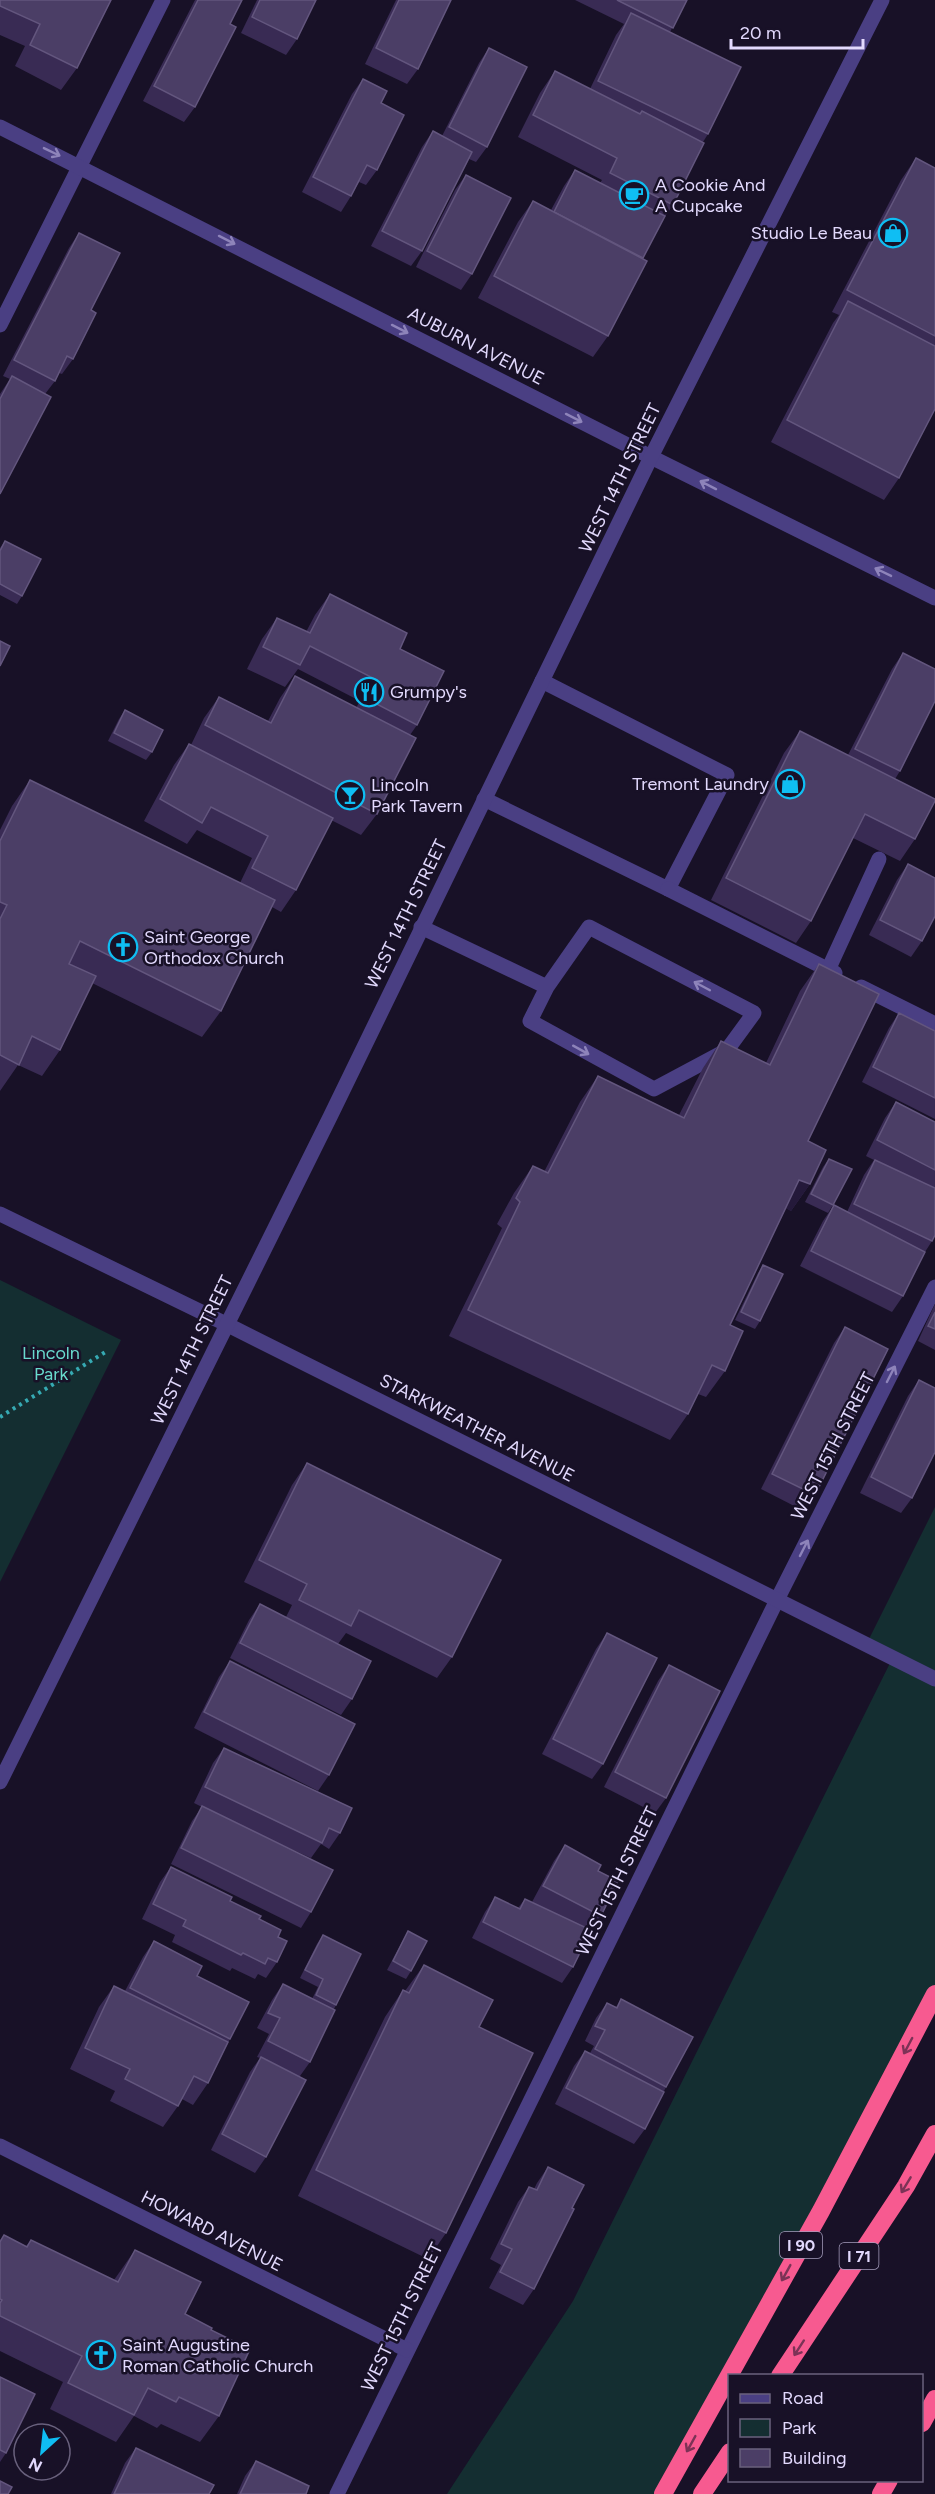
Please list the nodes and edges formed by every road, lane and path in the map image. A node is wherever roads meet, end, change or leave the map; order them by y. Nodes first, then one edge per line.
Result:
1 (163, 0) edge
2 (882, 0) edge
3 (0, 127) edge
4 (81, 166) junction
5 (0, 325) edge
6 (651, 457) junction
7 (935, 598) edge
8 (542, 681) junction
9 (484, 799) junction
10 (879, 859) dead end
11 (668, 889) junction
12 (421, 927) junction
13 (828, 970) junction
14 (547, 987) junction
15 (935, 1024) edge
16 (0, 1214) edge
17 (935, 1287) edge
18 (226, 1324) junction
19 (107, 1351) dead end
20 (0, 1417) edge
21 (777, 1600) junction
22 (935, 1679) edge
23 (0, 1782) edge
24 (935, 1994) edge
25 (935, 2134) edge
26 (0, 2146) edge
27 (407, 2350) junction
28 (730, 2374) edge
29 (781, 2374) edge
30 (728, 2378) edge
31 (935, 2399) edge
32 (923, 2420) edge
33 (728, 2454) edge
34 (337, 2494) edge
35 (663, 2494) edge
36 (702, 2494) edge

1 - 4 street
2 - 6 street, WEST 14TH STREET
3 -> 4 street, AUBURN AVENUE
4 - 5 street
4 -> 6 street, AUBURN AVENUE
7 -> 6 street, AUBURN AVENUE
6 - 8 street, WEST 14TH STREET
8 - 9 street, WEST 14TH STREET
8 - 11 street
9 - 11 street
9 - 12 street, WEST 14TH STREET
10 - 13 street
11 - 13 street
12 - 14 street
12 - 18 street, WEST 14TH STREET
13 - 15 street
14 -> 14 street
16 - 18 street, STARKWEATHER AVENUE
21 -> 17 street, WEST 15TH STREET
18 - 21 street, STARKWEATHER AVENUE
18 - 23 street, WEST 14TH STREET
19 - 20 path
21 - 22 street, STARKWEATHER AVENUE
21 - 27 street, WEST 15TH STREET
24 -> 28 highway, I 90
25 -> 29 highway, I 71
26 - 27 street, HOWARD AVENUE
27 - 34 street, WEST 15TH STREET
30 -> 35 highway, I 90
31 - 32 highway
33 - 36 highway

